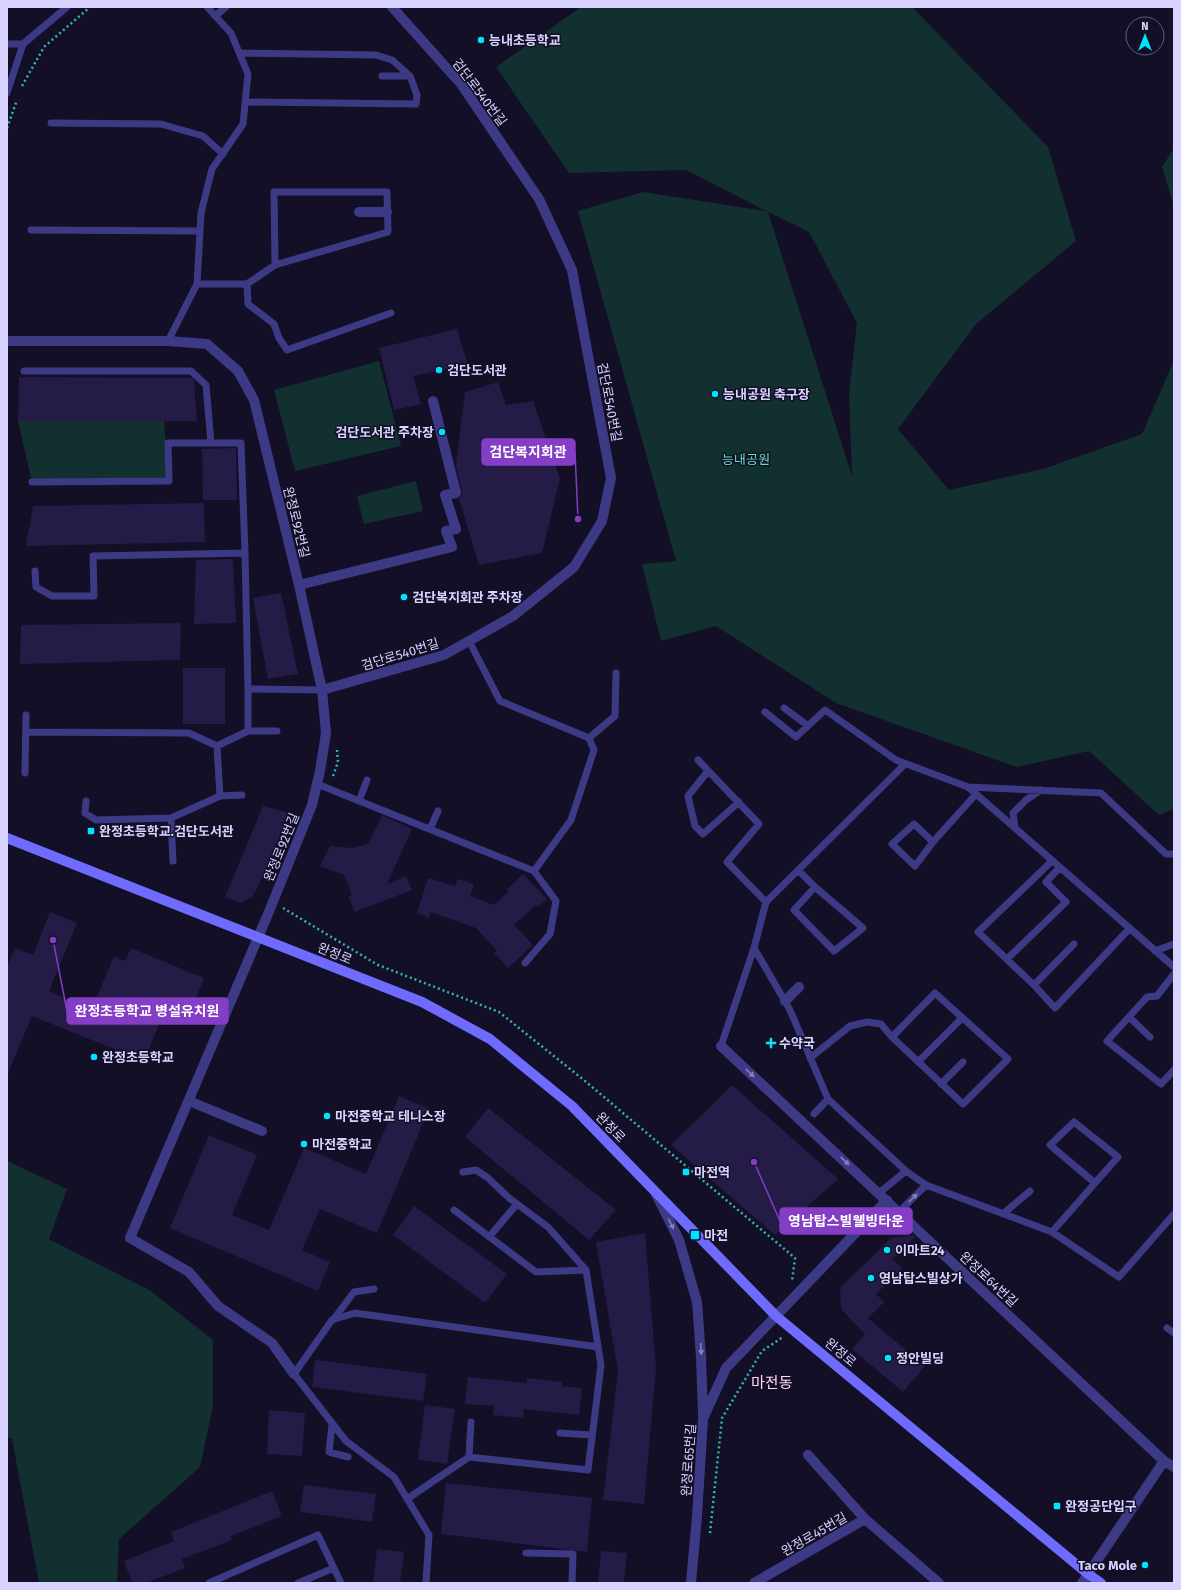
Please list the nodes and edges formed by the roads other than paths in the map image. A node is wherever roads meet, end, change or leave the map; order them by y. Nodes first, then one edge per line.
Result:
1 (67, 7) edge
2 (207, 7) edge
3 (226, 7) edge
4 (392, 7) edge
5 (215, 16) junction
6 (7, 44) edge
7 (23, 44) junction
8 (240, 54) junction
9 (382, 76) dead end
10 (410, 76) junction
11 (7, 93) edge
12 (246, 102) junction
13 (51, 124) dead end
14 (223, 154) junction
15 (358, 212) dead end
16 (387, 212) junction
17 (31, 230) dead end
18 (200, 231) junction
19 (275, 264) junction
20 (197, 284) junction
21 (247, 284) junction
22 (391, 313) dead end
23 (7, 341) edge
24 (168, 341) junction
25 (24, 371) dead end
26 (433, 401) dead end
27 (211, 443) junction
28 (32, 482) dead end
29 (246, 554) junction
30 (35, 571) dead end
31 (299, 585) junction
32 (469, 641) junction
33 (616, 673) dead end
34 (248, 690) junction
35 (322, 690) junction
36 (784, 708) dead end
37 (765, 712) dead end
38 (26, 715) dead end
39 (807, 725) junction
40 (248, 731) junction
41 (277, 731) dead end
42 (26, 732) junction
43 (589, 738) junction
44 (217, 746) junction
45 (698, 760) dead end
46 (905, 764) junction
47 (708, 771) junction
48 (25, 774) dead end
49 (367, 780) dead end
50 (317, 784) junction
51 (968, 787) junction
52 (1041, 790) junction
53 (976, 794) junction
54 (242, 795) dead end
55 (220, 796) junction
56 (86, 801) dead end
57 (359, 801) junction
58 (739, 802) junction
59 (438, 811) dead end
60 (170, 818) junction
61 (1015, 828) junction
62 (430, 829) junction
63 (7, 838) edge
64 (933, 842) junction
65 (1174, 854) edge
66 (173, 861) dead end
67 (1052, 861) junction
68 (1059, 868) junction
69 (798, 870) junction
70 (534, 871) junction
71 (815, 887) junction
72 (766, 902) junction
73 (1129, 929) junction
74 (258, 937) junction
75 (1074, 944) dead end
76 (1174, 944) edge
77 (754, 948) junction
78 (1155, 951) junction
79 (1007, 959) junction
80 (526, 963) dead end
81 (1174, 967) edge
82 (1174, 974) edge
83 (1034, 985) junction
84 (799, 987) dead end
85 (785, 1001) junction
86 (1129, 1017) junction
87 (962, 1018) junction
88 (892, 1037) junction
89 (1150, 1037) dead end
90 (721, 1046) joint
91 (810, 1058) junction
92 (918, 1062) junction
93 (963, 1062) dead end
94 (1174, 1070) edge
95 (941, 1084) junction
96 (828, 1099) junction
97 (189, 1101) junction
98 (814, 1114) dead end
99 (262, 1131) dead end
100 (906, 1171) junction
101 (463, 1172) dead end
102 (1096, 1183) junction
103 (926, 1185) junction
104 (654, 1189) junction
105 (1030, 1191) dead end
106 (879, 1193) junction
107 (887, 1200) junction
108 (517, 1204) junction
109 (454, 1210) dead end
110 (899, 1212) junction
111 (1003, 1214) junction
112 (1174, 1214) edge
113 (1052, 1232) junction
114 (489, 1237) junction
115 (586, 1270) junction
116 (374, 1289) dead end
117 (776, 1316) junction
118 (332, 1320) junction
119 (1167, 1328) dead end
120 (1174, 1333) edge
121 (598, 1347) junction
122 (294, 1374) junction
123 (703, 1419) junction
124 (471, 1422) dead end
125 (332, 1424) junction
126 (560, 1433) dead end
127 (592, 1435) junction
128 (808, 1454) dead end
129 (348, 1457) dead end
130 (469, 1457) junction
131 (1164, 1461) junction
132 (1174, 1467) edge
133 (407, 1499) junction
134 (865, 1520) junction
135 (526, 1553) dead end
136 (334, 1568) junction
137 (1088, 1574) junction
138 (209, 1583) edge
139 (298, 1583) edge
140 (342, 1583) edge
141 (426, 1583) edge
142 (572, 1583) edge
143 (691, 1583) edge
144 (754, 1583) edge
145 (939, 1583) edge
146 (1082, 1583) edge
147 (1101, 1583) edge

1 - 7 lane
2 - 5 lane
3 - 5 lane
4 - 32 street, 검단로540번길
5 - 8 lane
6 - 7 lane
7 - 11 lane
8 - 10 lane
8 - 12 lane
9 - 10 lane
10 - 12 lane
12 - 14 lane
13 - 14 lane
14 - 18 lane
15 - 16 street
16 - 19 lane
16 - 19 lane
17 - 18 lane
18 - 20 lane
19 - 21 lane
20 - 21 lane
20 - 24 lane
21 - 22 lane
23 - 24 street, 완정로92번길
24 - 31 street, 완정로92번길
25 - 27 lane
26 - 31 street
27 - 28 lane
27 - 29 lane
29 - 30 lane
29 - 34 lane
31 - 35 street, 완정로92번길
32 - 35 street, 검단로540번길
32 - 43 lane
33 - 43 lane
34 - 35 lane
34 - 40 lane
35 - 50 street, 완정로92번길
36 - 39 lane
37 - 39 lane
38 - 42 lane
39 - 46 lane
40 - 41 lane
40 - 44 lane
42 - 44 lane
42 - 48 lane
43 - 70 lane
44 - 55 lane
45 - 47 lane
46 - 51 lane
46 - 69 lane
47 - 58 lane
47 - 58 lane
49 - 57 lane
50 - 57 lane
50 - 74 street, 완정로92번길
51 - 52 lane
51 - 53 lane
52 - 61 lane
52 - 65 lane
53 - 61 lane
53 - 64 lane
54 - 55 lane
55 - 60 lane
56 - 60 lane
57 - 62 lane
58 - 72 lane
59 - 62 lane
60 - 66 lane
61 - 67 lane
62 - 70 lane
63 - 74 main road, 완정로
64 - 64 lane
67 - 68 lane
67 - 79 lane
68 - 73 lane
68 - 79 lane
69 - 71 lane
69 - 72 lane
70 - 80 lane
71 - 71 lane
72 - 77 lane
73 - 78 lane
73 - 83 lane
74 - 97 street, 완정로92번길
74 - 104 main road, 완정로
75 - 83 lane
76 - 78 lane
77 - 85 lane
77 - 90 lane
78 - 81 lane
79 - 83 lane
82 - 86 lane
84 - 85 street
85 - 91 lane
86 - 89 lane
86 - 94 lane
87 - 88 lane
87 - 92 lane
87 - 95 lane
88 - 91 lane
88 - 92 lane
90 -> 106 street, 완정로64번길
91 - 96 lane
92 - 95 lane
93 - 95 lane
96 - 98 lane
96 - 100 lane
97 - 99 street
97 - 122 street, 완정로92번길
100 - 103 lane
100 - 106 lane
101 - 108 lane
102 - 102 lane
102 - 113 lane
110 -> 103 lane
103 - 111 lane
104 - 117 main road, 완정로
104 -> 123 street
105 - 111 lane
106 - 107 street, 완정로64번길
107 - 110 street, 완정로64번길
107 - 117 street
108 - 114 lane
108 - 115 lane
109 - 114 lane
110 - 131 street, 완정로64번길
111 - 113 lane
112 - 113 lane
114 - 115 lane
115 - 121 lane
116 - 118 lane
117 - 123 street, 완정로65번길
117 - 137 main road, 완정로
118 - 121 lane
118 - 122 lane
119 - 120 lane
121 - 127 lane
122 - 125 lane
123 - 143 street, 완정로65번길
124 - 130 lane
125 - 129 lane
125 - 133 lane
126 - 127 lane
127 - 130 lane
128 - 134 street
130 - 133 lane
131 - 132 street, 완정로64번길
131 - 137 street
133 - 141 lane
134 - 144 street, 완정로45번길
134 - 145 street, 완정로45번길
135 - 142 lane
136 - 138 lane
136 - 139 lane
136 - 140 lane
137 - 146 street
137 - 147 main road, 완정로

